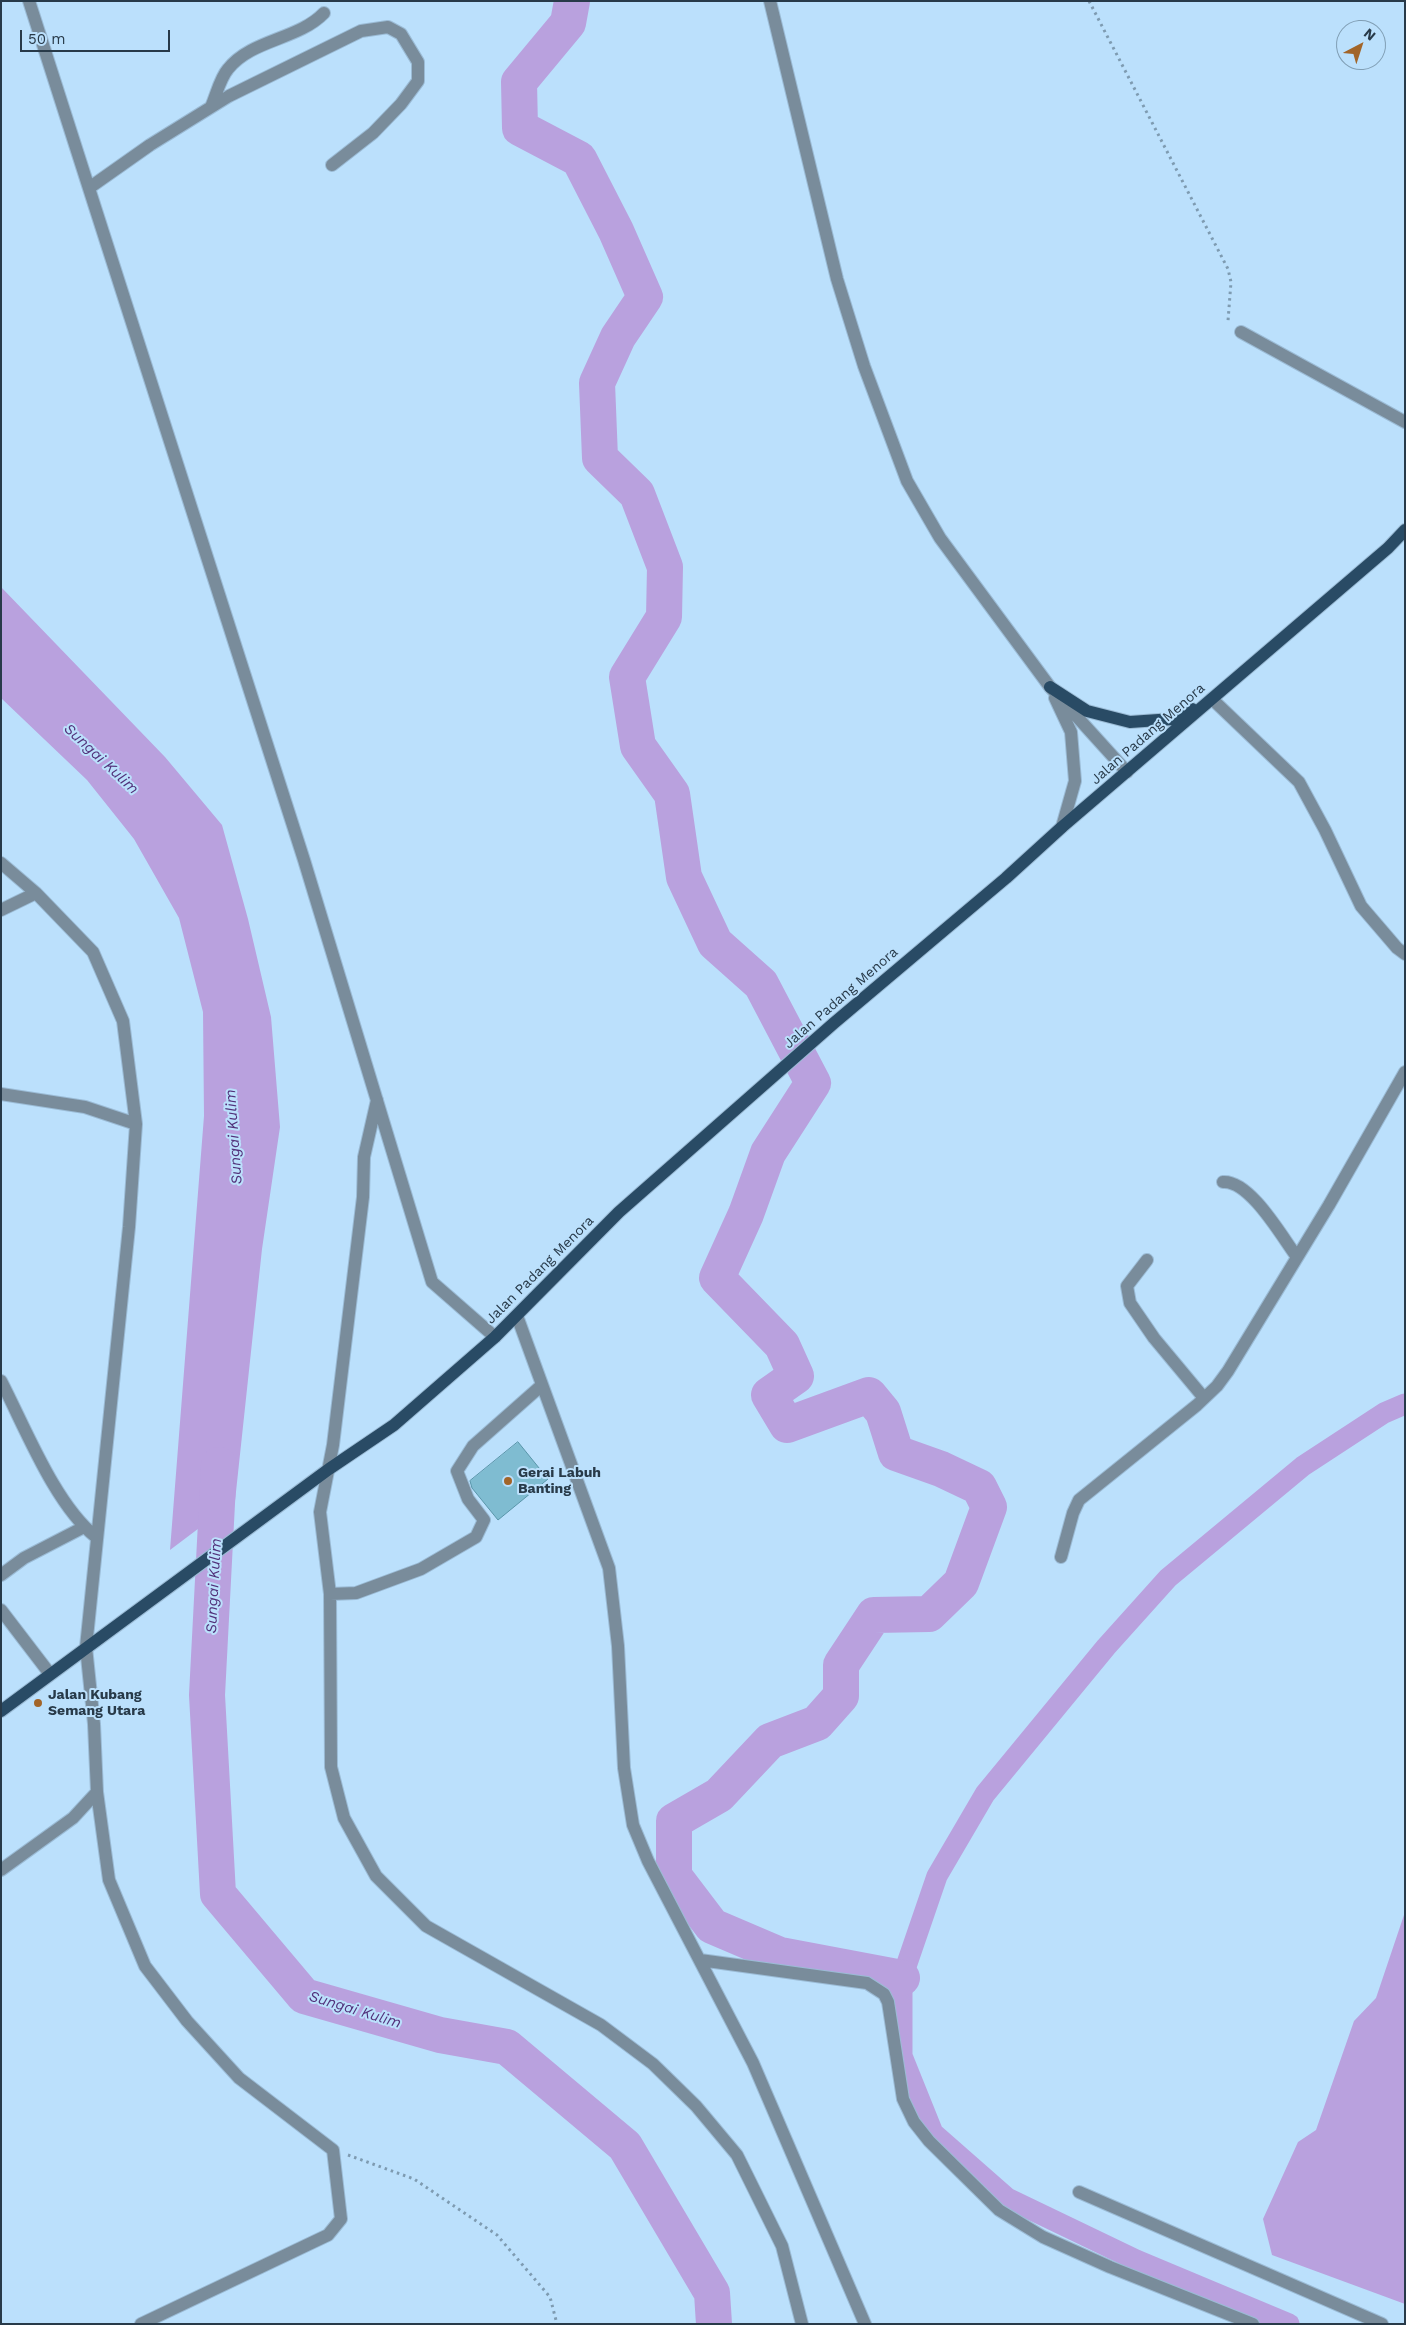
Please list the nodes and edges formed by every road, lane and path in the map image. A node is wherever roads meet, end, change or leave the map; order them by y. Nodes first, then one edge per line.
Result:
1 (29, 1) edge
2 (770, 1) edge
3 (1089, 1) edge
4 (324, 14) dead end
5 (211, 107) junction
6 (332, 165) dead end
7 (89, 188) junction
8 (1241, 332) joint
9 (1405, 422) edge
10 (1405, 530) edge
11 (1050, 687) junction
12 (1212, 699) junction
13 (1127, 772) junction
14 (1062, 827) junction
15 (1, 863) edge
16 (36, 893) junction
17 (1, 910) edge
18 (1405, 954) edge
19 (1405, 1072) edge
20 (1, 1094) edge
21 (377, 1100) junction
22 (136, 1124) junction
23 (1223, 1182) dead end
24 (1297, 1258) junction
25 (1147, 1260) dead end
26 (517, 1316) junction
27 (495, 1337) junction
28 (1, 1381) edge
29 (542, 1385) junction
30 (1204, 1398) junction
31 (329, 1469) junction
32 (84, 1527) junction
33 (96, 1536) junction
34 (1061, 1557) dead end
35 (1, 1575) edge
36 (330, 1594) junction
37 (2, 1614) edge
38 (86, 1647) junction
39 (50, 1674) junction
40 (1, 1710) edge
41 (98, 1792) junction
42 (1, 1870) edge
43 (700, 1960) junction
44 (333, 2150) junction
45 (1079, 2192) dead end
46 (141, 2324) edge
47 (557, 2324) edge
48 (802, 2324) edge
49 (865, 2324) edge
50 (1253, 2324) edge
51 (1382, 2324) edge

1 - 7 street
2 - 11 street
3 - 8 path
4 - 5 street
5 - 6 street
5 - 7 street
7 - 21 street
8 - 9 street
10 - 12 main road, Jalan Padang Menora
11 - 12 main road
11 - 13 street
11 - 14 street
12 - 13 main road, Jalan Padang Menora
12 - 18 street
13 - 14 main road, Jalan Padang Menora
14 - 26 main road, Jalan Padang Menora
15 - 16 street
16 - 17 street
16 - 22 street
19 - 24 street
20 - 22 street
21 - 27 street
21 - 31 street
22 - 33 street
23 - 24 street
24 - 30 street
25 - 30 street
26 - 27 main road, Jalan Padang Menora
26 - 29 street
27 - 31 main road, Jalan Padang Menora
28 - 32 street
29 - 36 street
29 - 43 street
30 - 34 street
31 - 36 street
31 - 38 main road, Jalan Padang Menora
32 - 33 street
32 - 35 street
33 - 38 street
36 - 48 street
37 - 39 street
38 - 39 main road, Jalan Padang Menora
38 - 41 street
39 - 40 main road, Jalan Padang Menora
41 - 42 street
41 - 44 street
43 - 49 street
43 - 50 street
44 - 46 street
44 - 47 path
45 - 51 street

